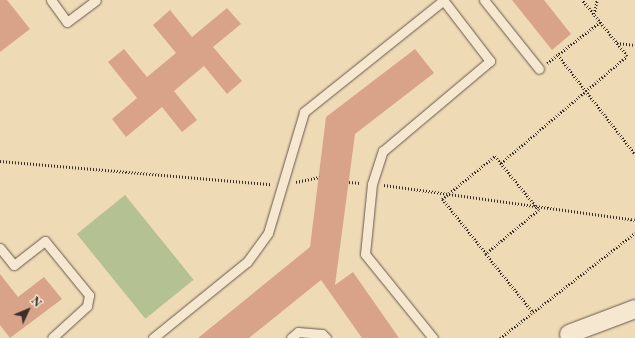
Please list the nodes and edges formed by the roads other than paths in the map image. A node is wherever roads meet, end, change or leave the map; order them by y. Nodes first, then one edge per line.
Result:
1 (51, 0) edge
2 (96, 0) edge
3 (444, 0) edge
4 (484, 0) edge
5 (539, 70) dead end
6 (0, 248) edge
7 (635, 310) edge
8 (569, 334) dead end
9 (52, 338) edge
10 (153, 338) edge
11 (290, 338) edge
12 (326, 338) edge
13 (434, 338) edge

1 - 2 lane
3 - 10 lane
3 - 13 lane
4 - 5 lane
6 - 9 lane
7 - 8 street
11 - 12 lane

